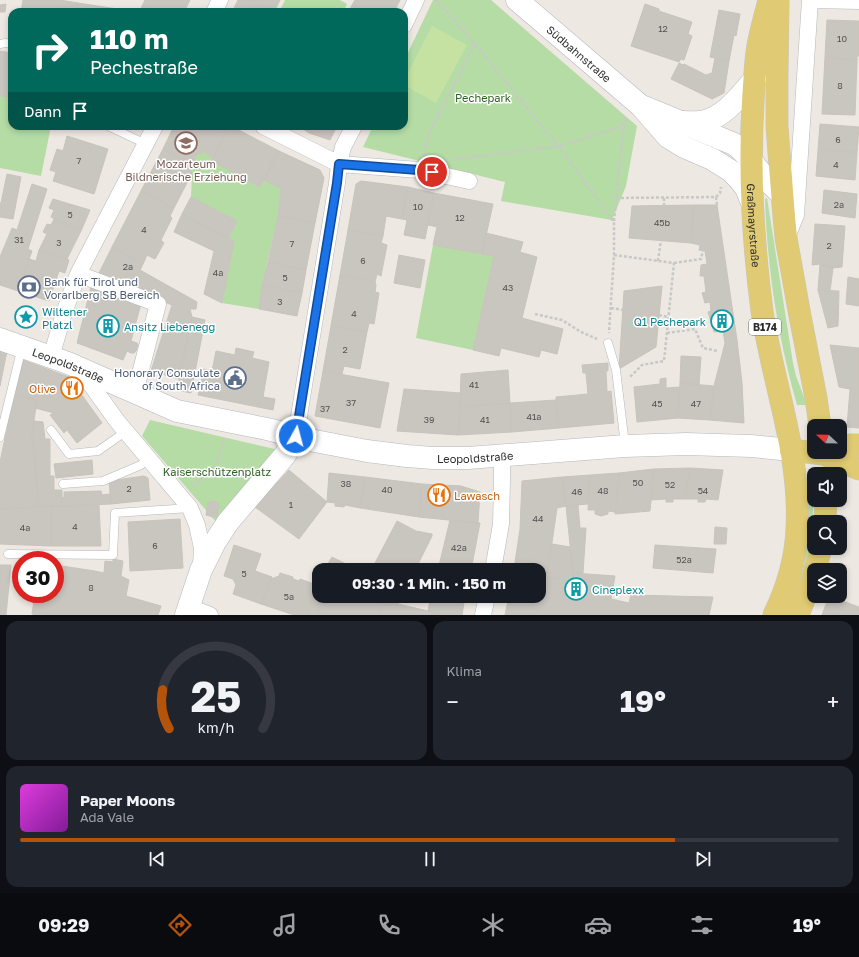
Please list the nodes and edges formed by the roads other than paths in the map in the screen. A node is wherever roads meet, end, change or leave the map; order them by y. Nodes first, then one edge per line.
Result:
1 (416, 0) edge
2 (769, 0) edge
3 (778, 0) edge
4 (810, 0) edge
5 (859, 1) edge
6 (526, 5) edge
7 (408, 17) edge
8 (755, 79) junction
9 (641, 106) junction
10 (681, 122) junction
11 (116, 130) edge
12 (153, 130) edge
13 (271, 130) edge
14 (352, 130) edge
15 (146, 144) junction
16 (752, 160) junction
17 (339, 164) junction
18 (469, 181) dead end
19 (782, 194) junction
20 (752, 203) junction
21 (786, 238) junction
22 (78, 274) junction
23 (0, 339) edge
24 (608, 343) road end
25 (22, 346) junction
26 (51, 357) junction
27 (106, 390) junction
28 (135, 392) junction
29 (819, 419) edge
30 (51, 430) dead end
31 (125, 432) junction
32 (296, 436) junction
33 (0, 438) edge
34 (859, 445) edge
35 (625, 446) junction
36 (847, 446) edge
37 (791, 450) junction
38 (807, 453) edge
39 (502, 456) junction
40 (148, 459) junction
41 (835, 459) edge
42 (859, 469) edge
43 (63, 484) dead end
44 (190, 508) junction
45 (8, 554) dead end
46 (494, 563) edge
47 (201, 570) junction
48 (807, 592) edge
49 (486, 603) edge
50 (187, 611) edge
51 (210, 615) edge
52 (483, 615) edge
53 (774, 615) edge
54 (798, 615) edge

1 - 7 street
2 - 8 main road, Graßmayrstraße / B174
3 - 19 main road
4 - 5 street
4 - 21 street
6 - 9 street, Südbahnstraße
8 - 10 street
8 - 16 main road, Graßmayrstraße / B174
9 - 10 street
9 - 20 street
10 - 16 street
11 - 15 lane
12 - 15 street
13 - 17 street
14 - 17 street
15 - 22 street
16 - 19 street
16 - 20 main road, Graßmayrstraße / B174
17 - 18 street
17 - 32 street
19 - 21 main road
20 - 37 main road, Graßmayrstraße / B174
21 - 29 main road
22 - 26 street
22 - 28 street
23 - 25 street, Leopoldstraße
24 - 35 lane
25 - 26 street, Leopoldstraße
25 - 33 lane
26 - 27 street, Leopoldstraße
27 - 28 street, Leopoldstraße
27 - 31 street
28 - 32 street, Leopoldstraße
30 - 31 lane
31 - 40 street
32 - 39 street, Leopoldstraße
32 - 47 street
34 - 36 main road, Leopoldstraße
35 - 37 street, Leopoldstraße
35 - 39 street, Leopoldstraße
37 - 38 main road, Leopoldstraße
37 - 53 main road, B174
39 - 46 street
40 - 43 lane
40 - 44 street
41 - 42 main road, Leopoldstraße
44 - 45 lane
44 - 47 street
47 - 50 street
48 - 54 main road
49 - 52 street
50 - 51 street

